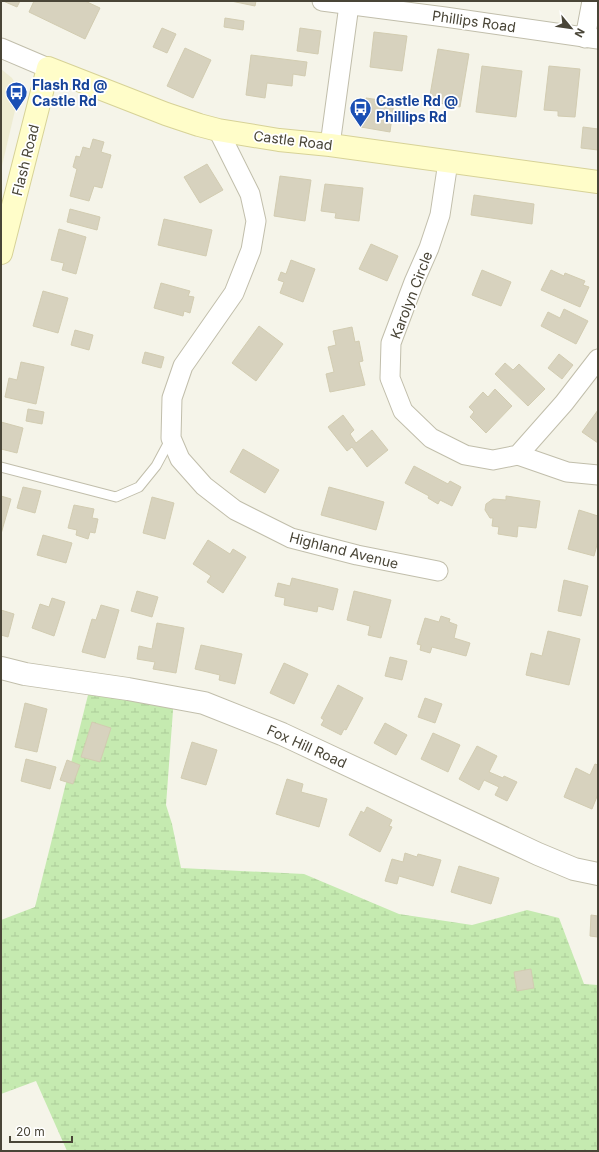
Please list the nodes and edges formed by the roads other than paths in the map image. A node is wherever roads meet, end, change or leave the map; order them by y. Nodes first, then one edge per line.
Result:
1 (322, 1) edge
2 (592, 1) edge
3 (350, 5) junction
4 (592, 39) edge
5 (1, 48) edge
6 (48, 68) junction
7 (218, 130) junction
8 (330, 145) junction
9 (448, 162) junction
10 (598, 182) edge
11 (1, 253) edge
12 (598, 359) edge
13 (171, 438) junction
14 (518, 455) junction
15 (1, 467) edge
16 (598, 475) edge
17 (438, 572) dead end
18 (1, 668) edge
19 (598, 874) edge

1 - 3 street, Phillips Road
2 - 4 street
3 - 4 street, Phillips Road
3 - 8 street
5 - 6 street, Castle Road
6 - 7 main road, Castle Road
6 - 11 main road, Flash Road
7 - 8 main road, Castle Road
7 - 13 street, Highland Avenue
8 - 9 main road, Castle Road
9 - 10 main road, Castle Road
9 - 14 street, Karolyn Circle
12 - 14 street
13 - 15 lane
13 - 17 street, Highland Avenue
14 - 16 street
18 - 19 street, Fox Hill Road

